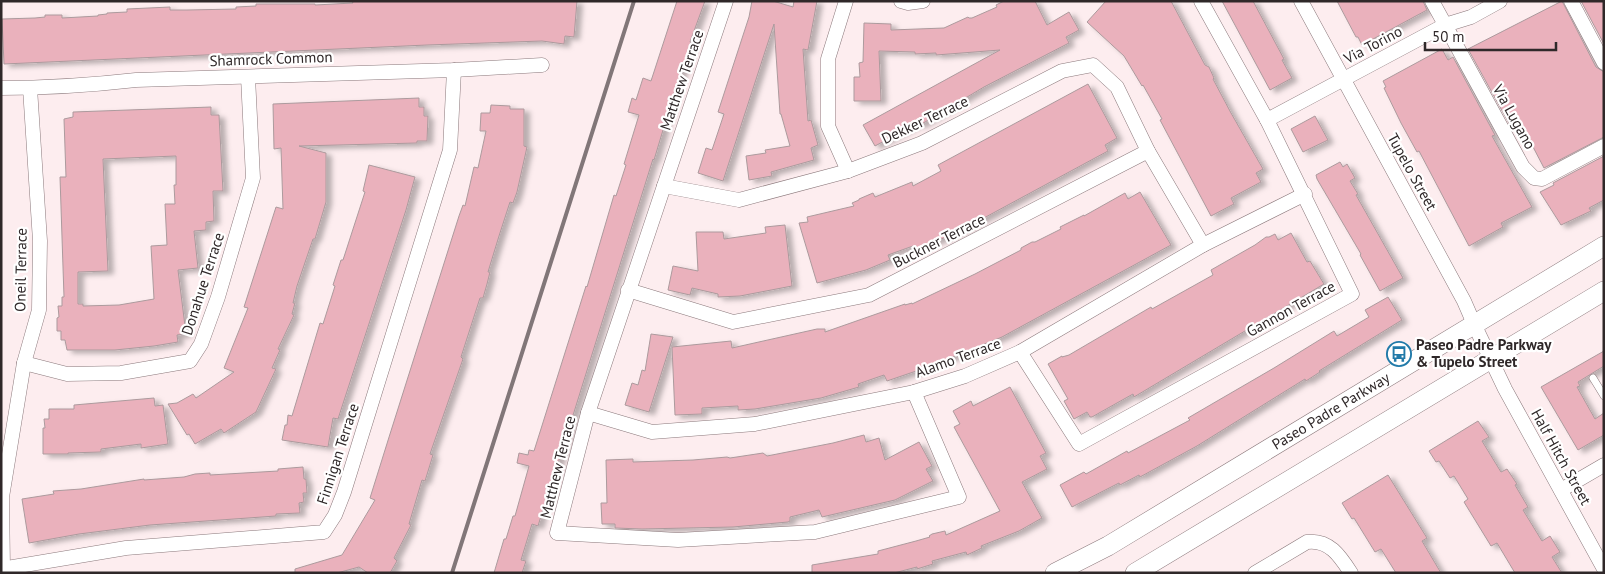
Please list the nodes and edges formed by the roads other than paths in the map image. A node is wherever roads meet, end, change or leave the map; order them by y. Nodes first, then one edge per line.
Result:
1 (726, 1) edge
2 (846, 1) edge
3 (901, 1) edge
4 (923, 1) edge
5 (1202, 1) edge
6 (1301, 1) edge
7 (1432, 1) edge
8 (1500, 1) edge
9 (1571, 1) edge
10 (1445, 26) junction
11 (1604, 63) edge
12 (542, 65) dead end
13 (454, 70) junction
14 (248, 77) junction
15 (1343, 80) junction
16 (1, 88) edge
17 (30, 88) junction
18 (1267, 120) junction
19 (1604, 146) edge
20 (1148, 151) junction
21 (848, 170) junction
22 (664, 186) junction
23 (1305, 194) junction
24 (1203, 245) junction
25 (1604, 246) edge
26 (628, 290) junction
27 (1604, 291) edge
28 (1474, 324) junction
29 (1020, 352) junction
30 (1491, 359) junction
31 (24, 363) junction
32 (1593, 378) dead end
33 (914, 392) junction
34 (1604, 396) edge
35 (588, 413) junction
36 (1604, 465) edge
37 (1561, 490) junction
38 (2, 569) edge
39 (1604, 569) edge
40 (1055, 573) edge
41 (1135, 573) edge
42 (1255, 573) edge
43 (1350, 573) edge

1 - 22 street, Matthew Terrace
2 - 21 street
3 - 4 street
5 - 18 street, Gannon Terrace
6 - 15 street, Tupelo Street
7 - 10 street, Via Lugano
8 - 10 street, Via Torino
9 - 11 street
10 - 15 street, Via Torino
10 - 19 street, Via Lugano
12 - 13 street, Shamrock Common
13 - 14 street, Shamrock Common
13 - 38 street, Finnigan Terrace
14 - 17 street, Shamrock Common
14 - 31 street, Donahue Terrace
15 - 18 street, Via Torino
15 - 28 street, Tupelo Street
16 - 17 street, Shamrock Common
17 - 31 street, Oneil Terrace
18 - 23 street, Gannon Terrace
20 - 21 street, Dekker Terrace
20 - 24 street
20 - 26 street, Buckner Terrace
21 - 22 street, Dekker Terrace
22 - 26 street, Matthew Terrace
23 - 24 street, Alamo Terrace
23 - 29 street, Gannon Terrace
24 - 29 street, Alamo Terrace
25 - 28 main road, Paseo Padre Parkway
26 - 35 street, Matthew Terrace
27 - 30 main road
28 - 30 street, Tupelo Street
28 - 40 main road, Paseo Padre Parkway
29 - 33 street, Alamo Terrace
30 - 37 street, Half Hitch Street
30 - 41 main road
31 - 38 street, Oneil Terrace
32 - 34 lane
33 - 35 street, Alamo Terrace
33 - 35 street, Matthew Terrace
36 - 37 street
37 - 39 street, Half Hitch Street
42 - 43 street

